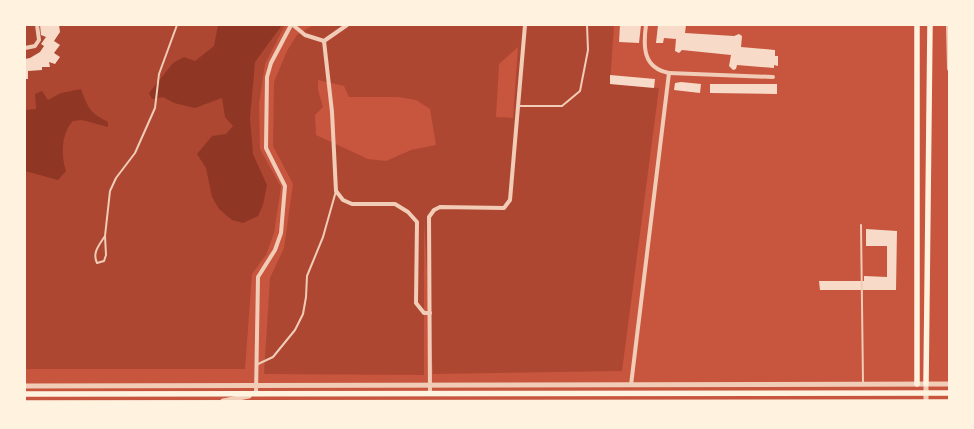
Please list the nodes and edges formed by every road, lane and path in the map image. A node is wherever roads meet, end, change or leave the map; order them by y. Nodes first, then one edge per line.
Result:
1 (37, 25) edge
2 (177, 25) edge
3 (292, 25) edge
4 (347, 25) edge
5 (525, 25) edge
6 (587, 25) edge
7 (646, 25) edge
8 (917, 25) edge
9 (930, 25) edge
10 (948, 25) edge
11 (324, 41) junction
12 (25, 48) edge
13 (949, 69) edge
14 (669, 73) junction
15 (773, 77) dead end
16 (518, 106) junction
17 (336, 191) junction
18 (861, 225) dead end
19 (105, 236) junction
20 (430, 313) junction
21 (256, 365) junction
22 (917, 384) junction
23 (926, 384) junction
24 (949, 384) edge
25 (430, 385) junction
26 (631, 385) junction
27 (862, 385) junction
28 (25, 386) edge
29 (256, 386) junction
30 (917, 393) junction
31 (926, 393) junction
32 (949, 393) edge
33 (25, 394) edge
34 (256, 394) junction
35 (430, 394) junction
36 (949, 402) edge
37 (25, 403) edge
38 (917, 403) edge
39 (926, 403) edge
40 (213, 404) edge

1 - 12 street
2 - 19 lane
3 - 11 street
3 - 21 street
4 - 11 street
5 - 16 street
6 - 16 lane
7 - 14 street
8 - 22 main road
9 - 23 main road
10 - 13 street
11 - 17 street
14 - 15 street
14 - 26 street
16 - 20 street
17 - 20 street
17 - 21 lane
18 - 27 lane
19 - 19 lane
20 - 25 street
21 - 29 street
22 - 23 street
22 - 27 street
22 - 30 street
23 - 24 street
23 - 31 street
25 - 26 street
25 - 29 street
25 - 35 street
26 - 27 street
28 - 29 street
29 - 34 street
30 - 31 main road
30 - 35 main road
30 - 38 street
31 - 32 main road
31 - 39 street
33 - 34 main road
34 - 35 main road
34 - 40 street
36 - 39 main road
37 - 40 main road
38 - 39 main road
38 - 40 main road

